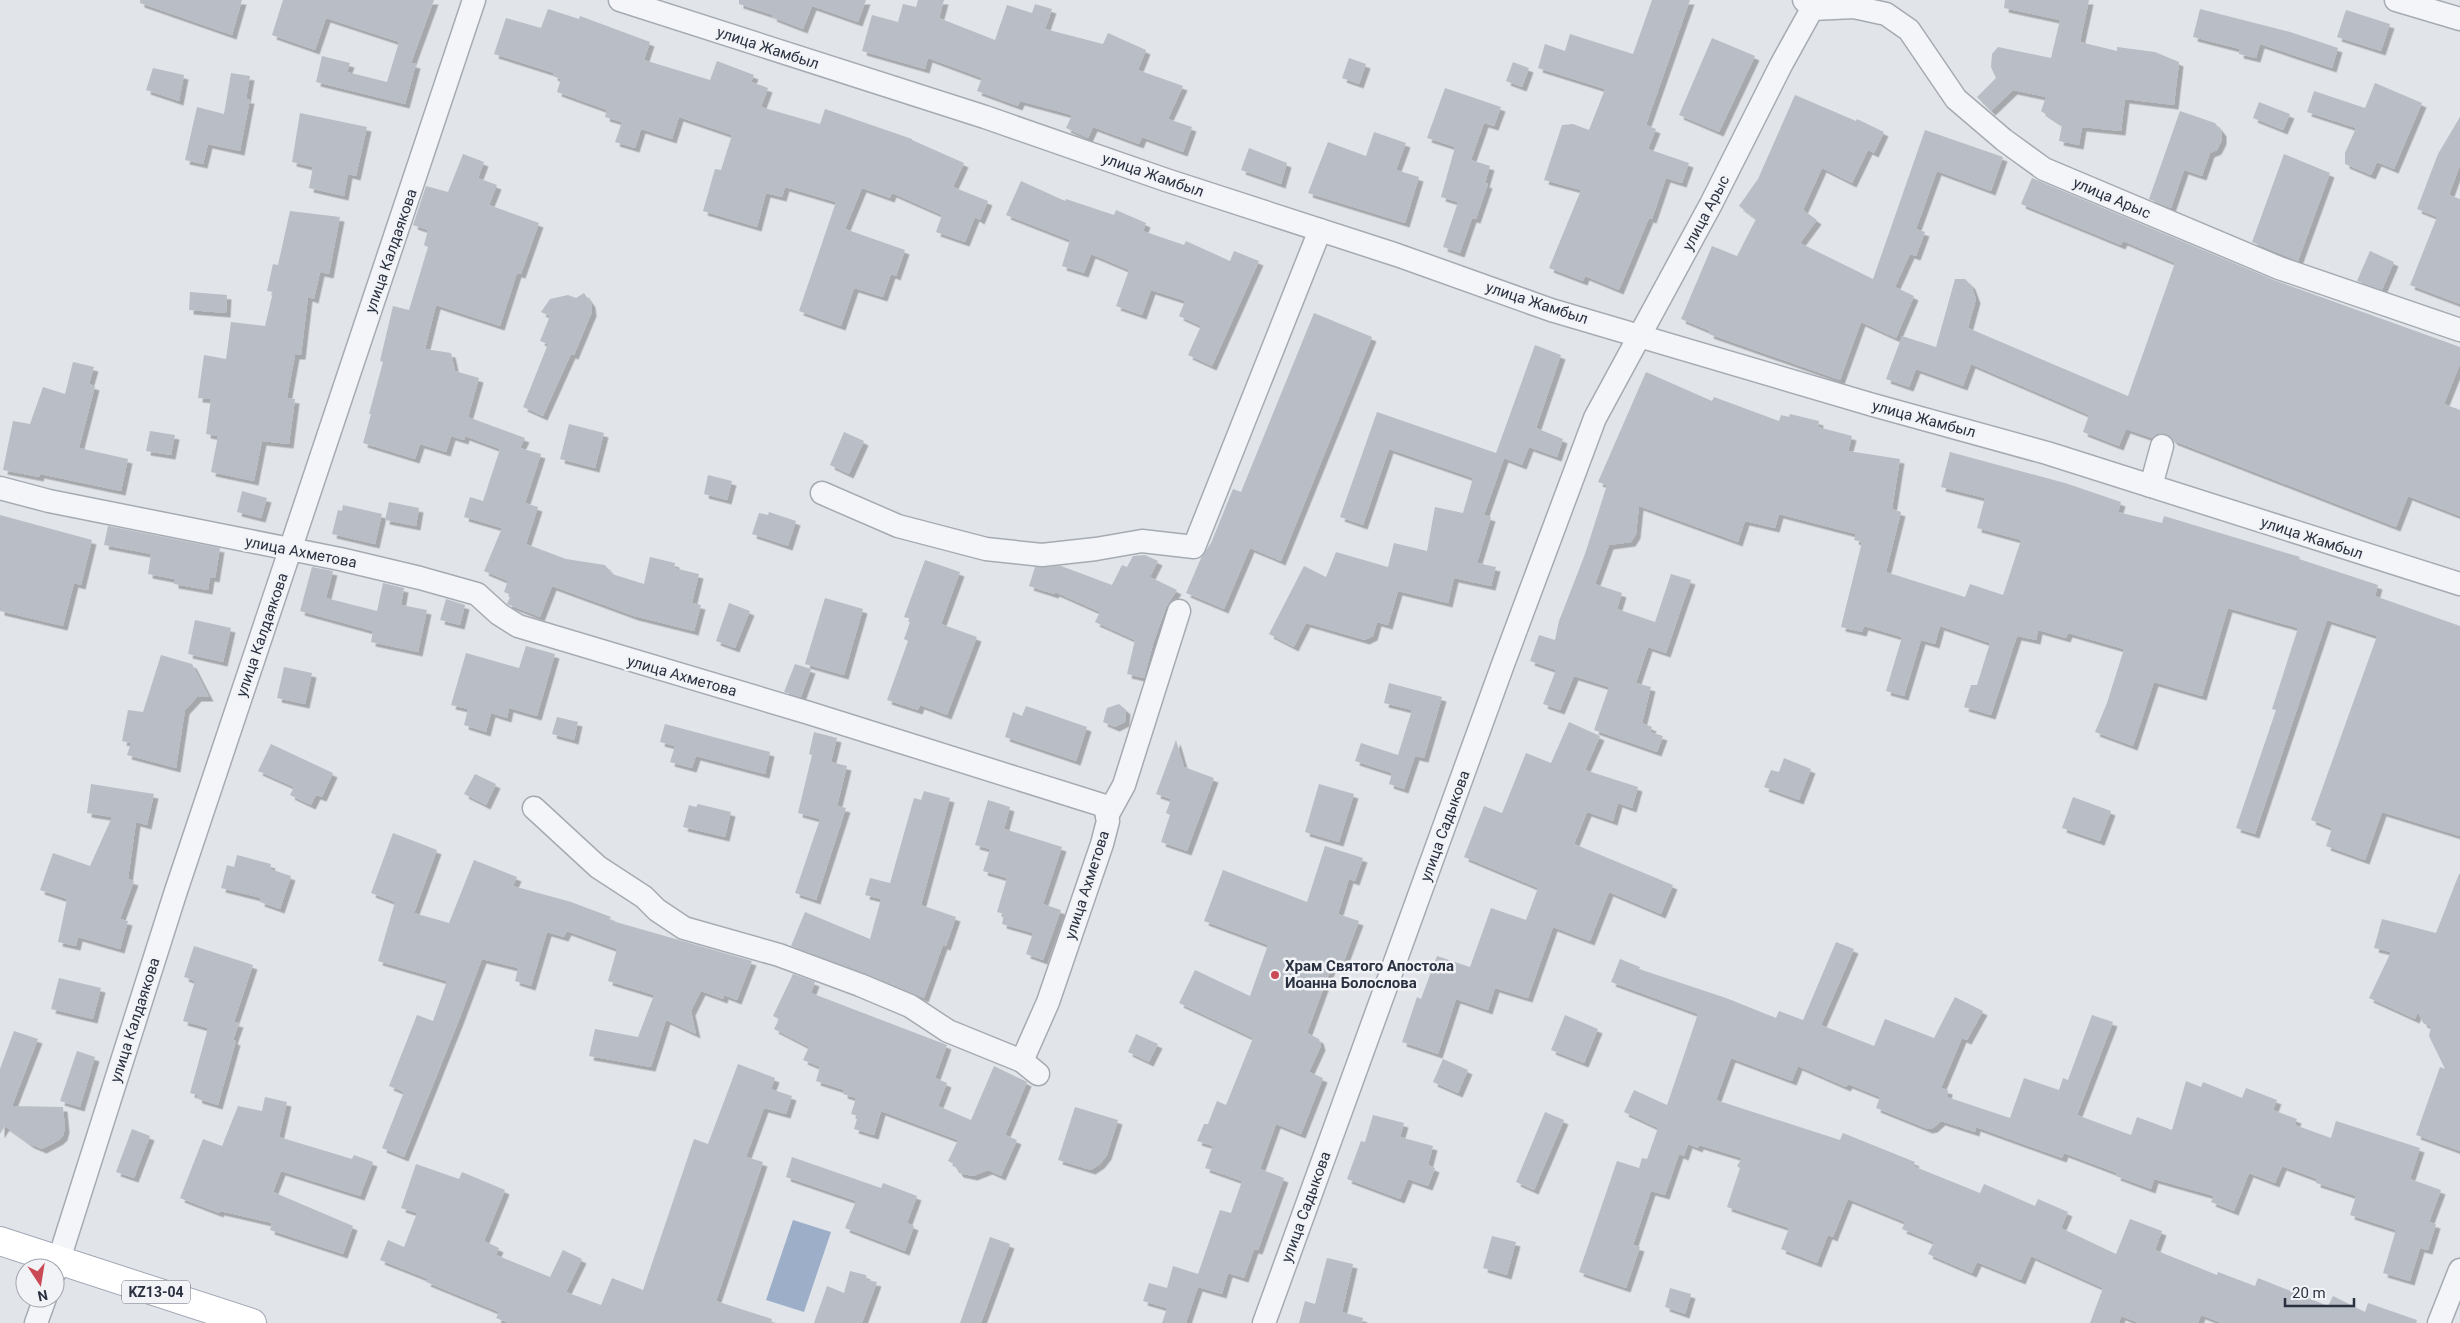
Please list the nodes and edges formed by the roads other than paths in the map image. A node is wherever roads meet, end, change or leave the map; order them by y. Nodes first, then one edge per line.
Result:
1 (474, 0) edge
2 (620, 0) edge
3 (2396, 0) edge
4 (1808, 4) edge
5 (2460, 19) edge
6 (1320, 230) junction
7 (2460, 330) edge
8 (1640, 336) junction
9 (2162, 446) dead end
10 (2151, 486) junction
11 (0, 488) edge
12 (822, 493) dead end
13 (291, 550) junction
14 (2460, 584) edge
15 (1179, 610) dead end
16 (534, 808) dead end
17 (1107, 816) junction
18 (0, 1241) edge
19 (39, 1258) edge
20 (60, 1258) edge
21 (65, 1268) edge
22 (2460, 1270) edge
23 (41, 1308) edge
24 (2440, 1320) edge
25 (36, 1323) edge
26 (252, 1323) edge
27 (1264, 1323) edge

1 - 13 street, улица Калдаякова
2 - 6 street, улица Жамбыл
3 - 5 street
4 - 7 street, улица Арыс
4 - 8 street, улица Арыс
6 - 8 street, улица Жамбыл
6 - 12 street
8 - 10 street, улица Жамбыл
8 - 27 street, улица Садыкова
9 - 10 street
10 - 14 street, улица Жамбыл
11 - 13 street, улица Ахметова
13 - 17 street, улица Ахметова
13 - 20 street, улица Калдаякова
15 - 17 street
16 - 17 street, улица Ахметова
18 - 19 main road, KZ13-04
21 - 26 main road, KZ13-04
22 - 24 street
23 - 25 street

